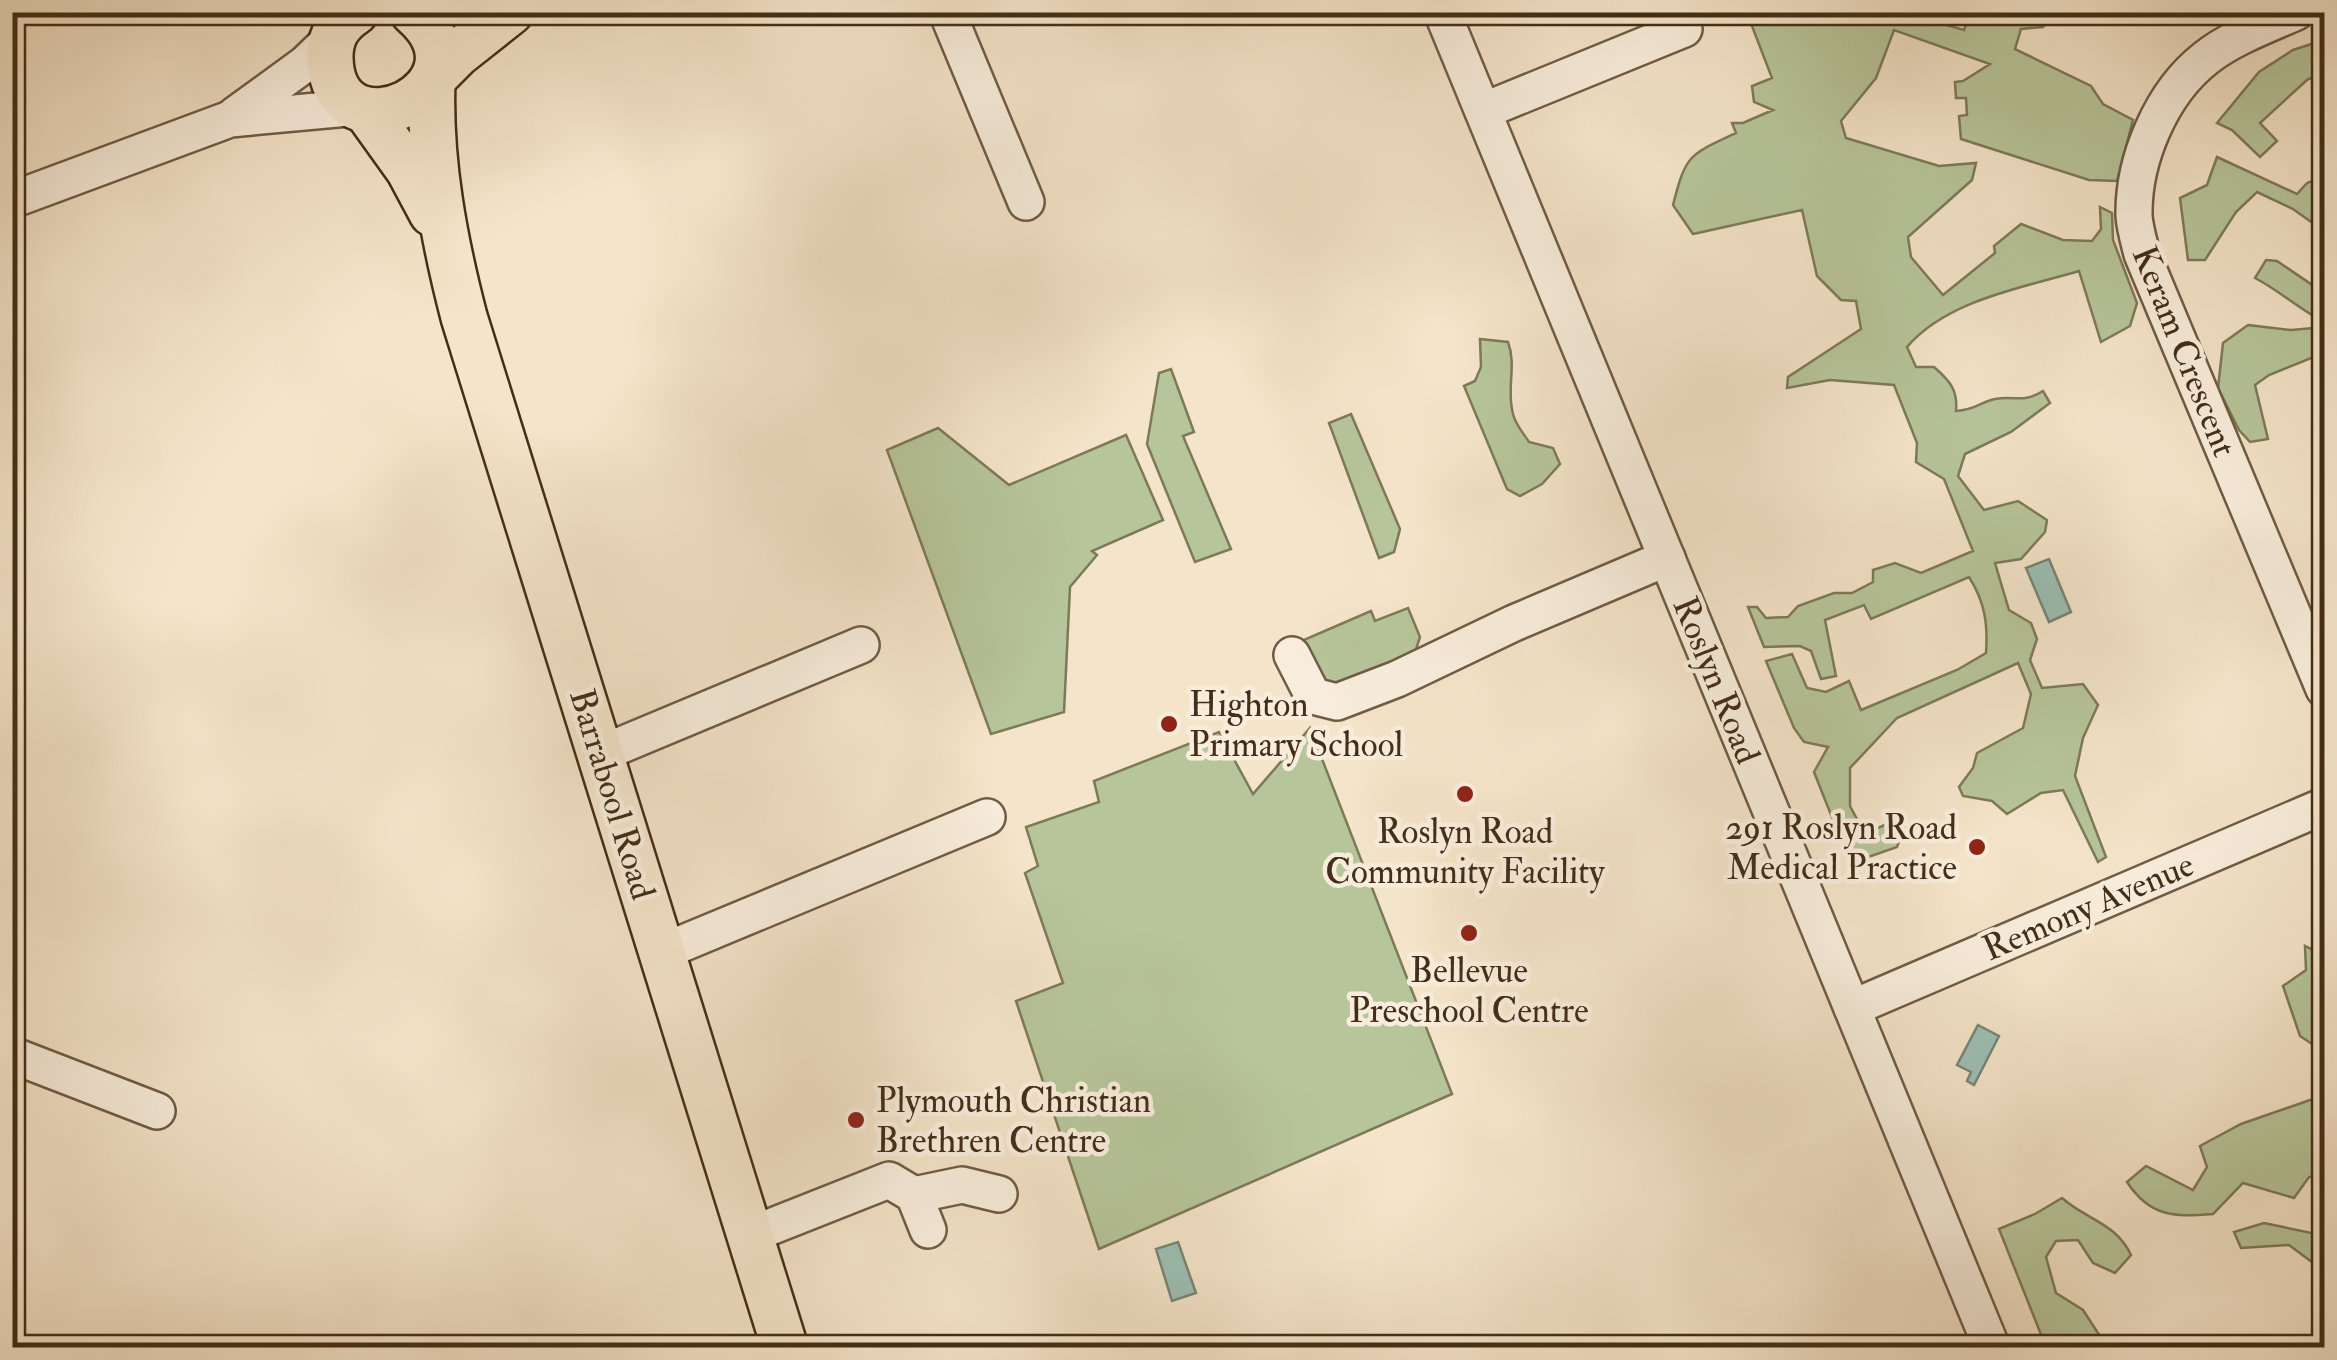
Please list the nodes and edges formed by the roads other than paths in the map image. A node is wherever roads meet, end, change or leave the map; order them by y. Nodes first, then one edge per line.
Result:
1 (412, 12) edge
2 (510, 12) edge
3 (947, 12) edge
4 (1442, 12) edge
5 (2296, 12) edge
6 (340, 23) edge
7 (1684, 29) dead end
8 (434, 78) junction
9 (362, 109) junction
10 (1484, 111) junction
11 (230, 118) junction
12 (12, 200) edge
13 (1026, 202) dead end
14 (444, 240) junction
15 (1666, 558) junction
16 (860, 645) dead end
17 (1292, 655) dead end
18 (2324, 689) edge
19 (600, 754) junction
20 (2324, 806) edge
21 (987, 817) dead end
22 (662, 952) junction
23 (1852, 1008) junction
24 (12, 1056) edge
25 (157, 1111) dead end
26 (999, 1194) dead end
27 (914, 1195) junction
28 (928, 1230) dead end
29 (750, 1234) junction
30 (785, 1348) edge
31 (1992, 1348) edge

1 - 8 main road, Barrabool Road
2 - 8 main road
3 - 13 street
4 - 10 street, Roslyn Road
5 - 18 street, Keram Crescent
6 - 9 main road, Barrabool Road
6 - 11 street
7 - 10 street
8 - 9 main road
8 - 14 main road, Barrabool Road
9 - 11 street
9 - 14 main road, Barrabool Road
10 - 15 street, Roslyn Road
11 - 12 street
14 - 19 main road, Barrabool Road
15 - 17 street
15 - 23 street, Roslyn Road
16 - 19 street
19 - 22 main road, Barrabool Road
20 - 23 street, Remony Avenue
21 - 22 street
22 - 29 main road, Barrabool Road
23 - 31 street, Roslyn Road
24 - 25 street
26 - 27 street
27 - 28 street
27 - 29 street
29 - 30 main road, Barrabool Road

